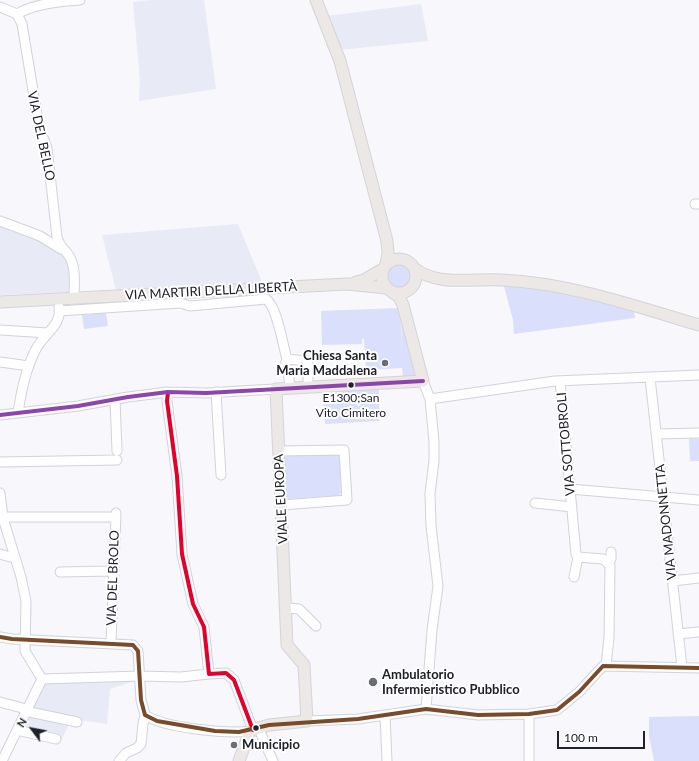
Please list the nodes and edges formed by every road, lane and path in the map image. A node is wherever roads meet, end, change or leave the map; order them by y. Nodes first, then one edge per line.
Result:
1 (80, 0) edge
2 (316, 0) edge
3 (0, 7) edge
4 (17, 14) junction
5 (0, 221) edge
6 (387, 241) junction
7 (61, 248) junction
8 (401, 259) junction
9 (385, 267) junction
10 (414, 268) junction
11 (442, 280) junction
12 (347, 284) junction
13 (411, 288) junction
14 (389, 290) junction
15 (74, 298) junction
16 (50, 299) junction
17 (0, 302) edge
18 (60, 311) junction
19 (406, 316) junction
20 (699, 325) edge
21 (0, 330) edge
22 (48, 333) junction
23 (287, 359) junction
24 (0, 362) edge
25 (29, 366) junction
26 (308, 368) junction
27 (288, 370) junction
28 (699, 376) edge
29 (650, 378) junction
30 (423, 381) junction
31 (560, 381) junction
32 (308, 386) junction
33 (290, 388) junction
34 (276, 389) junction
35 (168, 392) junction
36 (216, 392) junction
37 (115, 399) junction
38 (430, 399) junction
39 (18, 413) junction
40 (0, 415) edge
41 (699, 433) edge
42 (656, 434) junction
43 (279, 451) junction
44 (0, 462) edge
45 (221, 475) dead end
46 (570, 489) junction
47 (0, 493) edge
48 (663, 497) junction
49 (699, 500) edge
50 (535, 503) dead end
51 (282, 505) junction
52 (572, 507) junction
53 (1, 517) edge
54 (611, 552) dead end
55 (0, 554) edge
56 (578, 557) junction
57 (14, 558) junction
58 (608, 563) junction
59 (113, 571) junction
60 (60, 572) dead end
61 (574, 577) dead end
62 (699, 578) edge
63 (673, 581) junction
64 (287, 608) junction
65 (316, 626) dead end
66 (699, 632) edge
67 (678, 634) junction
68 (0, 637) edge
69 (24, 640) junction
70 (111, 643) junction
71 (604, 666) junction
72 (682, 667) junction
73 (699, 668) edge
74 (209, 674) junction
75 (140, 676) junction
76 (42, 679) junction
77 (0, 702) edge
78 (426, 709) junction
79 (26, 710) junction
80 (529, 714) junction
81 (145, 715) junction
82 (385, 715) junction
83 (307, 721) junction
84 (77, 722) dead end
85 (254, 729) junction
86 (17, 730) junction
87 (56, 739) dead end
88 (387, 758) edge
89 (122, 760) edge
90 (2, 761) edge
91 (240, 761) edge
92 (273, 761) edge
93 (529, 761) edge

1 - 4 street
2 - 6 main road
3 - 4 street
4 - 7 street, VIA DEL BELLO
5 - 7 street
6 - 8 main road
6 - 9 main road
7 - 15 street, VIA DEL BELLO
8 - 9 main road
8 - 10 main road
9 - 12 main road, VIA MARTIRI DELLA LIBERTÀ
9 - 14 main road
10 - 11 main road
10 - 13 main road
11 - 13 main road
11 - 20 main road
12 - 14 main road, VIA MARTIRI DELLA LIBERTÀ
12 - 15 main road, VIA MARTIRI DELLA LIBERTÀ
13 - 14 main road
13 - 19 main road
14 - 19 main road
15 - 16 main road, VIA MARTIRI DELLA LIBERTÀ
16 - 17 main road, VIA MARTIRI DELLA LIBERTÀ
16 - 18 street
18 - 22 street
18 - 23 street
19 - 30 main road
21 - 22 street
22 - 25 street
23 - 26 street
23 - 27 street
24 - 25 street
25 - 39 street
26 - 27 street
26 - 32 street
27 - 33 street
28 - 29 street
29 - 31 street
29 - 42 street, VIA MADONNETTA
30 - 32 main road
30 - 38 street
31 - 38 street
31 - 46 street, VIA SOTTOBROLI
32 - 33 main road
33 - 34 main road
34 - 36 street
34 - 43 main road, VIALE EUROPA
35 - 36 street
35 - 37 street
35 - 74 street
36 - 45 street
37 - 39 street
37 - 44 street
38 - 78 street
39 - 40 street
41 - 42 street
42 - 48 street, VIA MADONNETTA
43 - 51 main road, VIALE EUROPA
43 - 51 street
46 - 48 street
46 - 52 street, VIA SOTTOBROLI
47 - 53 street
48 - 49 street
48 - 63 street, VIA MADONNETTA
50 - 52 street, VIA SOTTOBROLI
51 - 64 main road, VIALE EUROPA
52 - 56 street, VIA SOTTOBROLI
53 - 57 street
53 - 59 street, VIA DEL BROLO
54 - 58 street
55 - 57 street
56 - 58 street
56 - 61 street, VIA SOTTOBROLI
57 - 69 street
58 - 71 street
59 - 60 street
59 - 70 street, VIA DEL BROLO
62 - 63 street
63 - 67 street, VIA MADONNETTA
64 - 65 street
64 - 83 main road, VIALE EUROPA
66 - 67 street
67 - 72 street, VIA MADONNETTA
68 - 69 street
69 - 70 street
69 - 76 street
70 - 75 street
71 - 72 street
71 - 80 street
72 - 73 street
74 - 75 street
74 - 85 street
75 - 76 street
75 - 81 street
76 - 79 street
77 - 79 street
78 - 80 street
78 - 82 street
79 - 84 street
79 - 86 street
80 - 93 street
81 - 85 street
81 - 89 street
82 - 83 street
82 - 88 street
83 - 85 main road
85 - 91 main road
85 - 92 street
86 - 87 street
86 - 90 street

